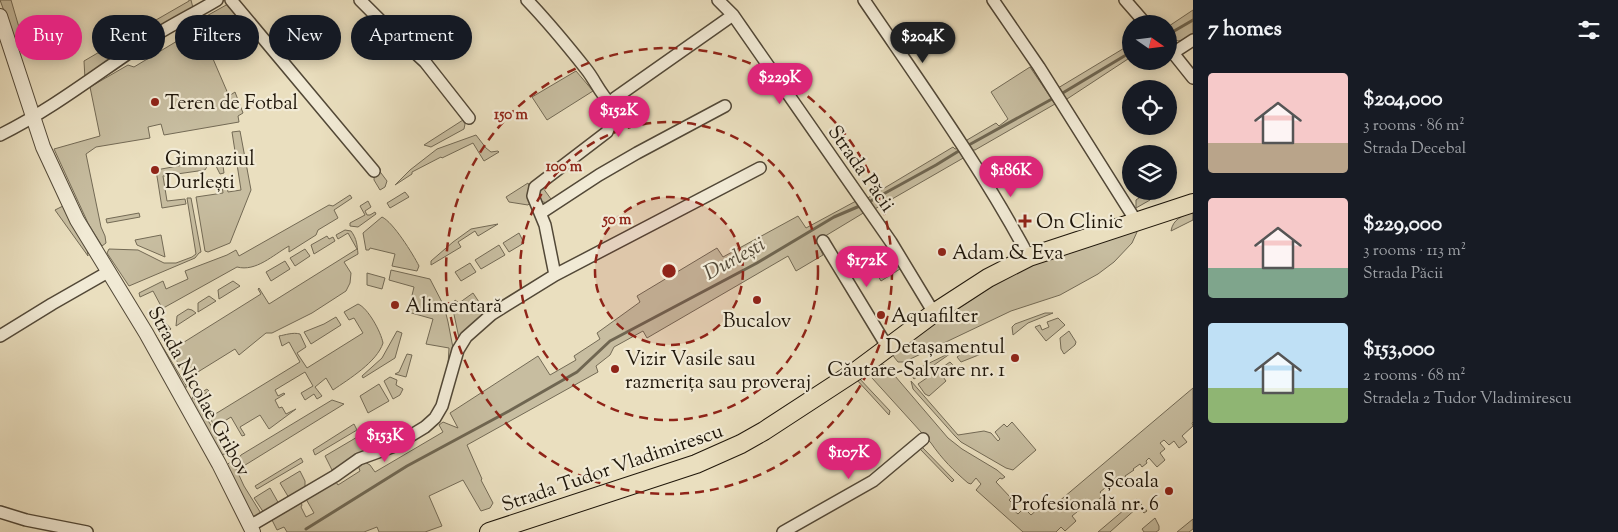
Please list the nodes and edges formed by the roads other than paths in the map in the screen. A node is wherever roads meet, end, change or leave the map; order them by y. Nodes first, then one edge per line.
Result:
1 (217, 0) edge
2 (231, 0) edge
3 (360, 0) edge
4 (527, 0) edge
5 (718, 0) edge
6 (864, 0) edge
7 (993, 0) edge
8 (1124, 0) edge
9 (733, 15) junction
10 (1138, 15) edge
11 (0, 16) edge
12 (1193, 40) edge
13 (1178, 48) edge
14 (1178, 60) edge
15 (1193, 78) edge
16 (612, 104) junction
17 (726, 106) dead end
18 (33, 116) junction
19 (469, 118) dead end
20 (0, 135) edge
21 (760, 168) dead end
22 (374, 171) dead end
23 (1193, 203) edge
24 (541, 213) junction
25 (1136, 221) junction
26 (823, 241) dead end
27 (1030, 257) junction
28 (108, 272) junction
29 (555, 275) junction
30 (934, 313) junction
31 (0, 336) edge
32 (888, 348) junction
33 (923, 439) dead end
34 (0, 512) edge
35 (252, 529) edge
36 (86, 532) edge
37 (489, 532) edge
38 (783, 532) edge

1 - 18 street
2 - 22 street
3 - 19 street
4 - 16 street
5 - 9 street, Strada Păcii
6 - 27 street
7 - 25 street
8 - 10 street
9 - 16 street
9 - 30 street, Strada Păcii
11 - 18 street, Strada Nicolae Gribov
12 - 13 street
14 - 15 street
16 - 24 street
17 - 24 street
18 - 20 street
18 - 28 street, Strada Nicolae Gribov
21 - 29 street
23 - 25 main road, Strada Tudor Vladimirescu
24 - 29 street
25 - 27 main road, Strada Tudor Vladimirescu
26 - 32 street
27 - 30 main road, Strada Tudor Vladimirescu
28 - 31 street
28 - 35 street, Strada Nicolae Gribov
29 - 35 street
30 - 32 main road, Strada Tudor Vladimirescu
32 - 37 main road, Strada Tudor Vladimirescu
33 - 38 street
34 - 36 street

